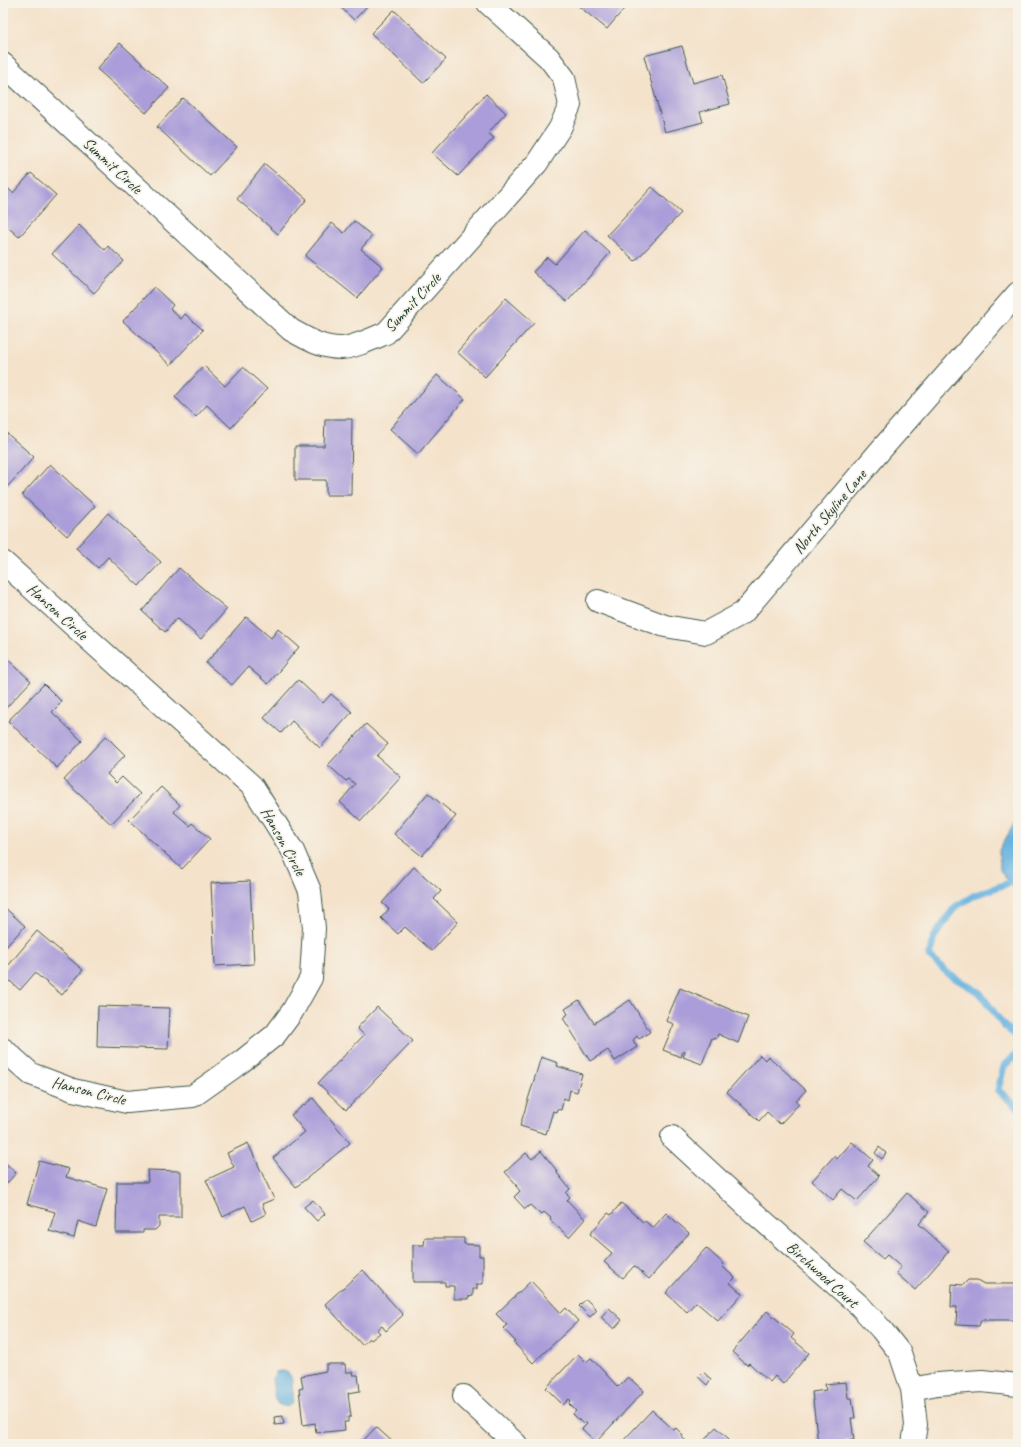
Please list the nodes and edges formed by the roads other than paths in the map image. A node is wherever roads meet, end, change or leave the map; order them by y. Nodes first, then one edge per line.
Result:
1 (488, 3) edge
2 (3, 64) edge
3 (1018, 293) edge
4 (3, 562) edge
5 (598, 601) dead end
6 (3, 1049) edge
7 (672, 1137) dead end
8 (1018, 1385) edge
9 (912, 1389) junction
10 (464, 1396) dead end
11 (516, 1444) edge
12 (913, 1444) edge

1 - 2 street, Summit Circle
3 - 5 street, North Skyline Lane
4 - 6 street, Hanson Circle
7 - 9 street, Birchwood Court
8 - 9 street
9 - 12 street, Birchwood Court
10 - 11 street

